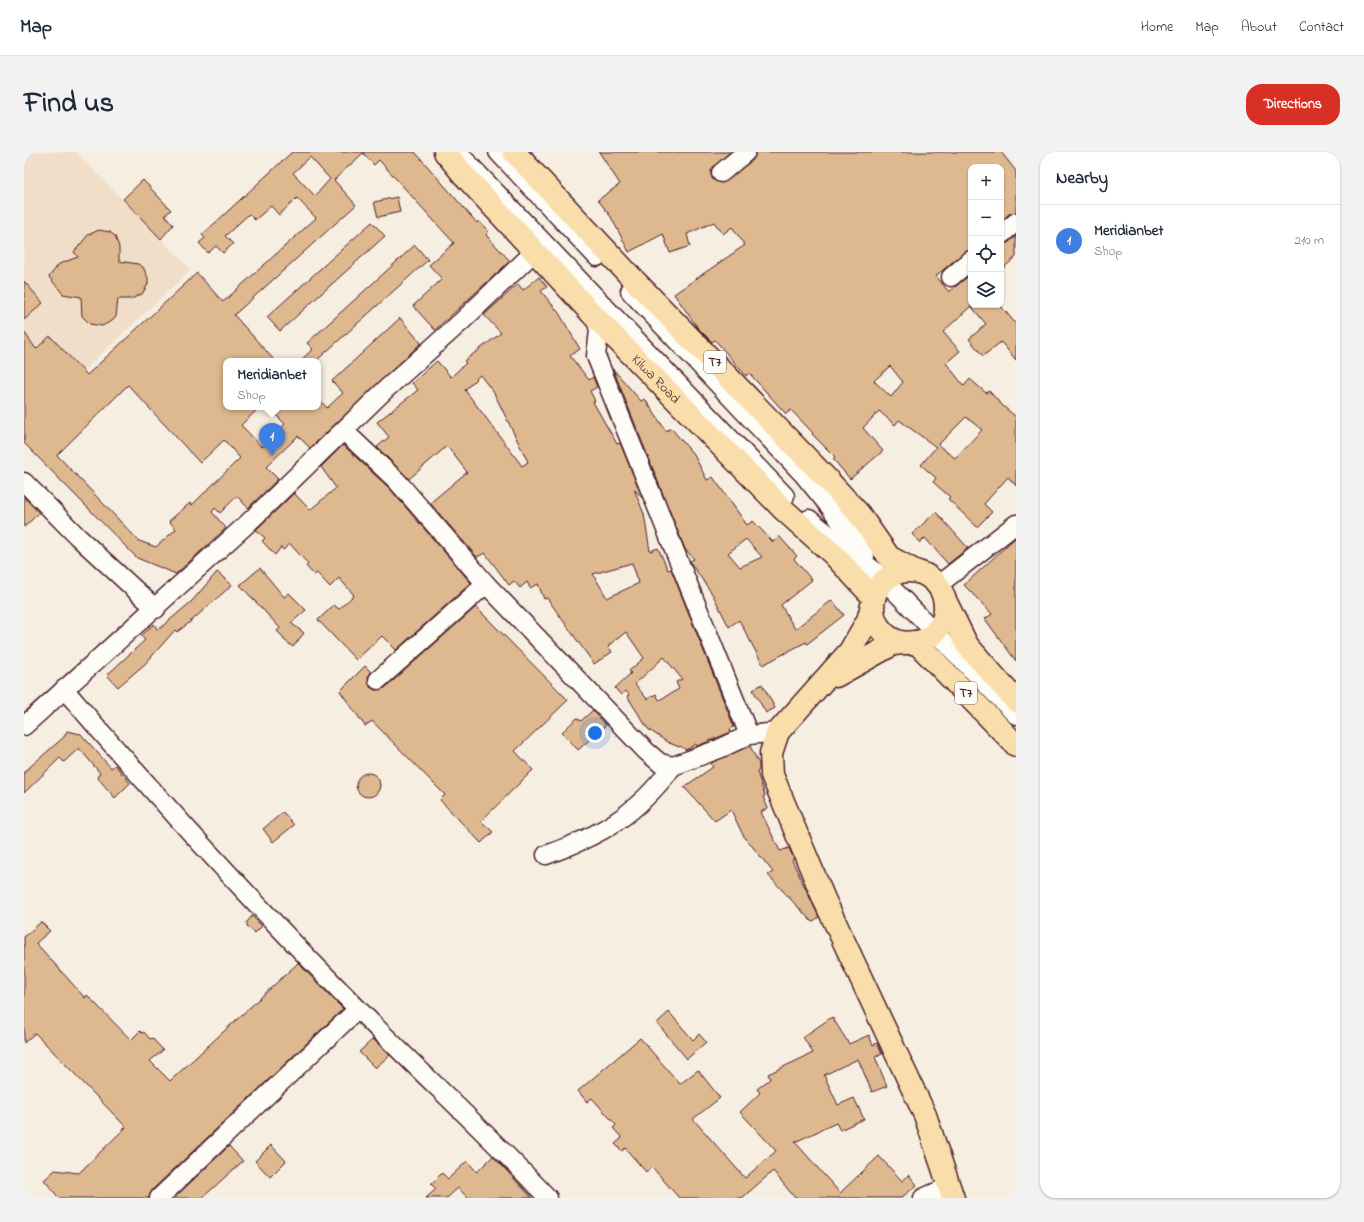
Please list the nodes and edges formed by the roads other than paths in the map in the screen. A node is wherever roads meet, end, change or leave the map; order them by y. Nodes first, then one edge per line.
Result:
1 (445, 152) edge
2 (459, 152) edge
3 (498, 152) edge
4 (514, 152) edge
5 (746, 152) edge
6 (721, 173) dead end
7 (1016, 222) edge
8 (1004, 232) edge
9 (537, 252) junction
10 (968, 263) edge
11 (951, 277) dead end
12 (596, 317) junction
13 (344, 431) junction
14 (24, 482) edge
15 (1016, 524) edge
16 (915, 571) junction
17 (934, 580) junction
18 (486, 584) junction
19 (878, 584) junction
20 (945, 600) junction
21 (156, 609) junction
22 (936, 631) junction
23 (916, 642) junction
24 (378, 680) dead end
25 (824, 682) junction
26 (64, 689) junction
27 (1016, 701) edge
28 (1016, 715) edge
29 (24, 726) edge
30 (778, 732) junction
31 (749, 735) junction
32 (1016, 745) edge
33 (673, 766) junction
34 (546, 855) dead end
35 (358, 1009) junction
36 (951, 1192) edge
37 (159, 1198) edge
38 (548, 1198) edge
39 (923, 1198) edge

1 - 9 main road, Kilwa Road
2 - 19 street
3 - 19 street
4 - 16 main road, T7
5 - 6 street
7 - 8 street
9 - 12 main road, Kilwa Road
9 - 13 street
10 - 11 street
12 - 19 main road, Kilwa Road
12 - 31 street
13 - 18 street
13 - 21 street
14 - 21 street
15 - 17 street
16 - 17 main road, T7
16 - 19 main road
17 - 20 main road, T7
18 - 24 street
18 - 33 street
19 - 22 street
19 - 23 main road
19 - 25 main road
20 - 22 main road
20 - 27 main road, T7
21 - 26 street
22 - 23 main road
22 - 28 street
23 - 25 main road
23 - 32 main road, T7
25 - 30 main road
26 - 29 street
26 - 35 street
30 - 31 street
30 - 36 main road
31 - 33 street
33 - 34 street
35 - 37 street
35 - 38 street
36 - 39 street

